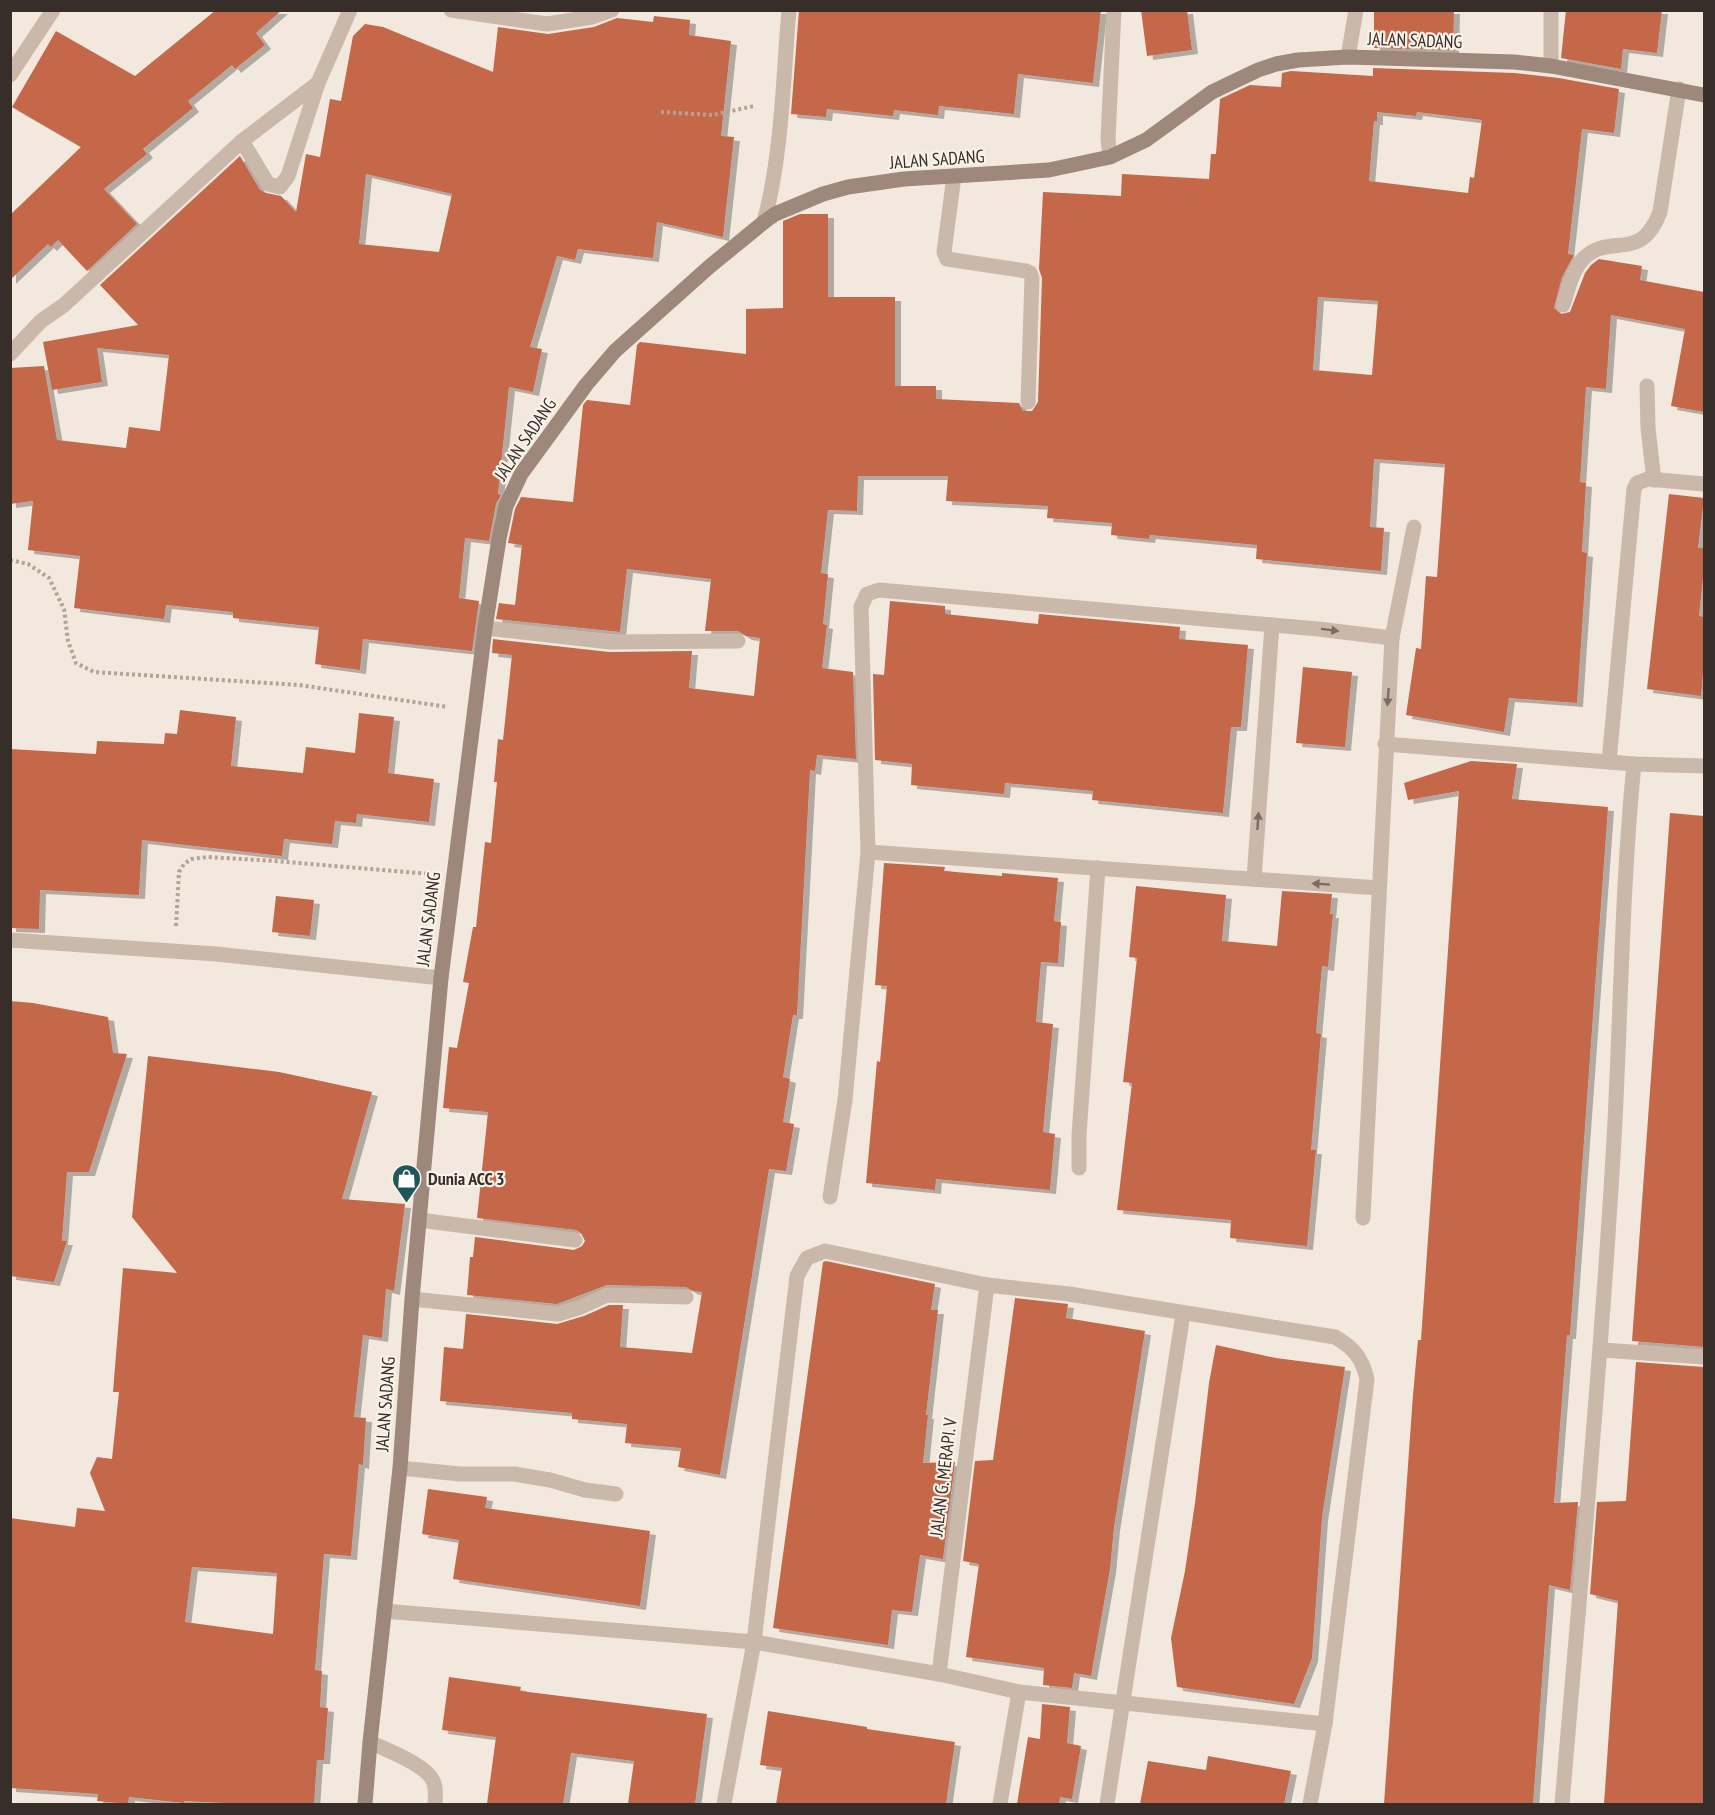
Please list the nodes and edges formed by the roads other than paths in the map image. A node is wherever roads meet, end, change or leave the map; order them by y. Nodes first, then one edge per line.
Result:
1 (54, 10) edge
2 (350, 10) edge
3 (451, 10) edge
4 (612, 10) edge
5 (789, 10) edge
6 (1114, 10) edge
7 (1356, 10) edge
8 (1551, 10) edge
9 (482, 13) edge
10 (1348, 57) junction
11 (1551, 66) junction
12 (10, 75) edge
13 (318, 83) junction
14 (1679, 89) junction
15 (1704, 95) edge
16 (242, 141) junction
17 (1110, 157) junction
18 (954, 176) junction
19 (764, 222) junction
20 (1563, 305) dead end
21 (10, 354) edge
22 (1647, 386) dead end
23 (1028, 402) dead end
24 (1654, 480) junction
25 (1704, 484) edge
26 (1414, 527) dead end
27 (1272, 625) junction
28 (485, 628) junction
29 (1392, 638) junction
30 (738, 641) dead end
31 (1385, 744) junction
32 (1609, 762) junction
33 (1634, 764) junction
34 (1704, 766) edge
35 (868, 852) junction
36 (1098, 868) junction
37 (1254, 879) junction
38 (1379, 888) junction
39 (10, 940) edge
40 (441, 978) junction
41 (1079, 1168) dead end
42 (830, 1197) dead end
43 (1363, 1218) dead end
44 (419, 1221) junction
45 (575, 1240) dead end
46 (987, 1285) junction
47 (686, 1297) dead end
48 (412, 1299) junction
49 (1184, 1314) junction
50 (1602, 1350) junction
51 (1704, 1357) edge
52 (400, 1468) junction
53 (616, 1494) dead end
54 (384, 1611) junction
55 (754, 1642) junction
56 (939, 1674) junction
57 (1019, 1692) junction
58 (1124, 1702) junction
59 (1325, 1724) junction
60 (370, 1742) junction
61 (365, 1804) edge
62 (435, 1804) edge
63 (724, 1804) edge
64 (1000, 1804) edge
65 (1107, 1804) edge
66 (1310, 1804) edge
67 (1563, 1804) edge

1 - 12 street
2 - 13 street
3 - 9 street
4 - 9 street
5 - 19 street
6 - 17 street
7 - 10 street
8 - 11 street
10 - 11 street, JALAN SADANG
10 - 17 street, JALAN SADANG
11 - 14 street, JALAN SADANG
13 - 16 street
13 - 16 street
14 - 15 street, JALAN SADANG
14 - 20 street
16 - 21 street
17 - 18 street, JALAN SADANG
18 - 19 street, JALAN SADANG
18 - 23 street
19 - 28 street, JALAN SADANG
22 - 24 street
24 - 25 street
24 - 32 street
26 - 29 street
27 -> 29 street
27 - 35 street
37 -> 27 street
28 - 30 street
28 - 40 street, JALAN SADANG
29 -> 31 street
31 - 32 street
31 - 38 street
32 - 33 street
33 - 34 street
33 - 50 street
35 - 36 street
35 - 42 street
36 - 37 street
36 - 41 street
38 -> 37 street
38 - 43 street
39 - 40 street
40 - 44 street, JALAN SADANG
44 - 45 street
44 - 48 street, JALAN SADANG
46 - 49 street
46 - 55 street
46 - 56 street, JALAN G. MERAPI. V
47 - 48 street
48 - 52 street, JALAN SADANG
49 - 58 street
49 - 59 street
50 - 51 street
50 - 67 street
52 - 53 street
52 - 54 street, JALAN SADANG
54 - 55 street
54 - 60 street, JALAN SADANG
55 - 56 street
55 - 63 street
56 - 57 street
57 - 58 street
57 - 64 street
58 - 59 street
58 - 65 street
59 - 66 street
60 - 61 street, JALAN SADANG
60 - 62 street

